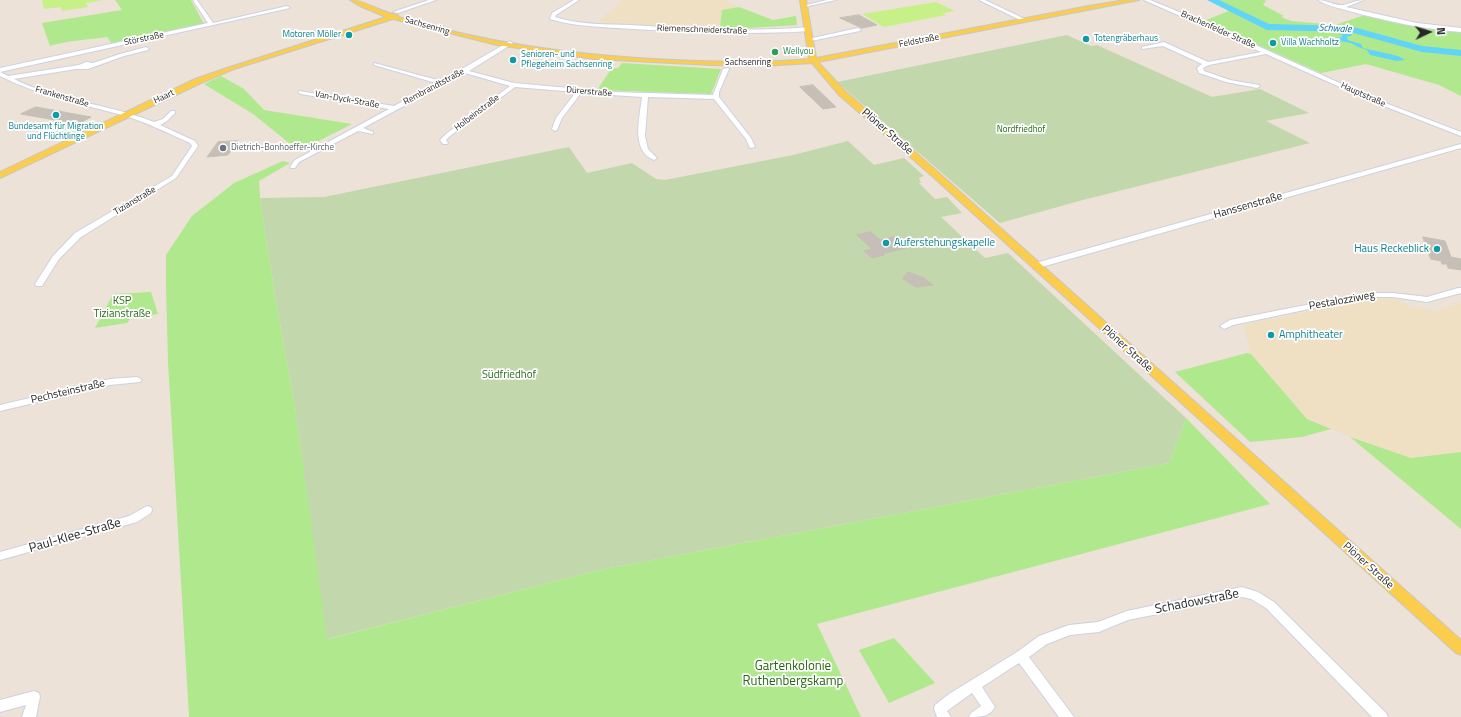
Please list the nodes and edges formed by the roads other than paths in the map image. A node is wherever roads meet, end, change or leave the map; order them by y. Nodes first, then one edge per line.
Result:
1 (194, 0) edge
2 (352, 0) edge
3 (363, 0) edge
4 (434, 0) edge
5 (438, 0) edge
6 (577, 0) edge
7 (834, 0) edge
8 (981, 0) edge
9 (1136, 0) edge
10 (1146, 0) edge
11 (1320, 0) edge
12 (1362, 0) edge
13 (804, 3) edge
14 (1342, 7) junction
15 (287, 8) dead end
16 (379, 12) junction
17 (395, 14) junction
18 (1024, 20) junction
19 (366, 22) junction
20 (211, 24) junction
21 (809, 28) junction
22 (858, 30) dead end
23 (1461, 30) edge
24 (334, 35) junction
25 (811, 39) junction
26 (508, 44) junction
27 (1144, 48) dead end
28 (146, 49) dead end
29 (1267, 52) junction
30 (813, 60) junction
31 (376, 64) dead end
32 (1207, 64) junction
33 (726, 69) dead end
34 (0, 70) edge
35 (464, 71) junction
36 (0, 74) edge
37 (8, 78) junction
38 (442, 83) junction
39 (514, 85) junction
40 (1257, 86) dead end
41 (301, 92) dead end
42 (579, 92) junction
43 (646, 96) junction
44 (716, 97) junction
45 (394, 108) junction
46 (173, 112) dead end
47 (126, 115) junction
48 (156, 124) junction
49 (357, 128) junction
50 (555, 129) dead end
51 (371, 133) dead end
52 (1461, 134) edge
53 (445, 143) dead end
54 (1461, 146) edge
55 (752, 147) dead end
56 (654, 158) dead end
57 (293, 166) dead end
58 (0, 175) edge
59 (1035, 266) junction
60 (39, 284) dead end
61 (1461, 290) edge
62 (1224, 326) dead end
63 (136, 380) dead end
64 (0, 408) edge
65 (147, 510) dead end
66 (0, 556) edge
67 (1461, 649) edge
68 (1021, 656) junction
69 (974, 685) junction
70 (0, 706) edge
71 (29, 717) edge
72 (944, 717) edge
73 (976, 717) edge
74 (1067, 717) edge
75 (1381, 717) edge

1 - 20 street
2 - 16 main road, Sachsenring
3 - 17 main road, Sachsenring
4 - 17 street, Haart
5 - 17 street, Haart
6 - 21 street, Riemenschneiderstraße
7 - 13 street
8 - 18 street
9 - 18 main road, Feldstraße
10 - 29 street, Brachenfelder Straße
11 - 14 street
12 - 14 street
13 - 21 main road
14 - 23 street
15 - 20 street, Störstraße
16 - 17 main road, Sachsenring
16 - 19 main road
17 - 19 main road, Haart
17 - 24 main road, Haart
17 - 26 main road, Sachsenring
18 - 30 main road, Feldstraße
19 - 24 main road, Haart
20 - 34 street, Störstraße
21 - 25 main road
22 - 25 street
24 - 47 main road, Haart
25 - 30 main road
26 - 30 main road, Sachsenring
26 - 35 street, Rembrandtstraße
27 - 32 street
28 - 37 street
29 - 32 street
29 - 52 street, Hauptstraße
30 - 59 main road, Plöner Straße
31 - 38 street
32 - 40 street
33 - 44 street
35 - 38 street, Rembrandtstraße
35 - 39 street, Dürerstraße
36 - 37 street, Frankenstraße
37 - 47 street, Frankenstraße
38 - 45 street, Rembrandtstraße
39 - 42 street, Dürerstraße
39 - 53 street, Holbeinstraße
41 - 45 street, Van-Dyck-Straße
42 - 43 street, Dürerstraße
42 - 50 street
43 - 44 street, Dürerstraße
43 - 56 street
44 - 55 street
45 - 49 street, Rembrandtstraße
46 - 48 street
47 - 48 street, Tizianstraße
47 - 58 main road, Haart
48 - 60 street, Tizianstraße
49 - 51 street
49 - 57 street, Rembrandtstraße
54 - 59 street, Hanssenstraße
59 - 67 main road, Plöner Straße
61 - 62 street, Pestalozziweg
63 - 64 street, Pechsteinstraße
65 - 66 street, Paul-Klee-Straße
68 - 69 street, Schadowstraße
68 - 74 street
68 - 75 street, Schadowstraße
69 - 72 street, Schadowstraße
69 - 73 street
70 - 71 street

